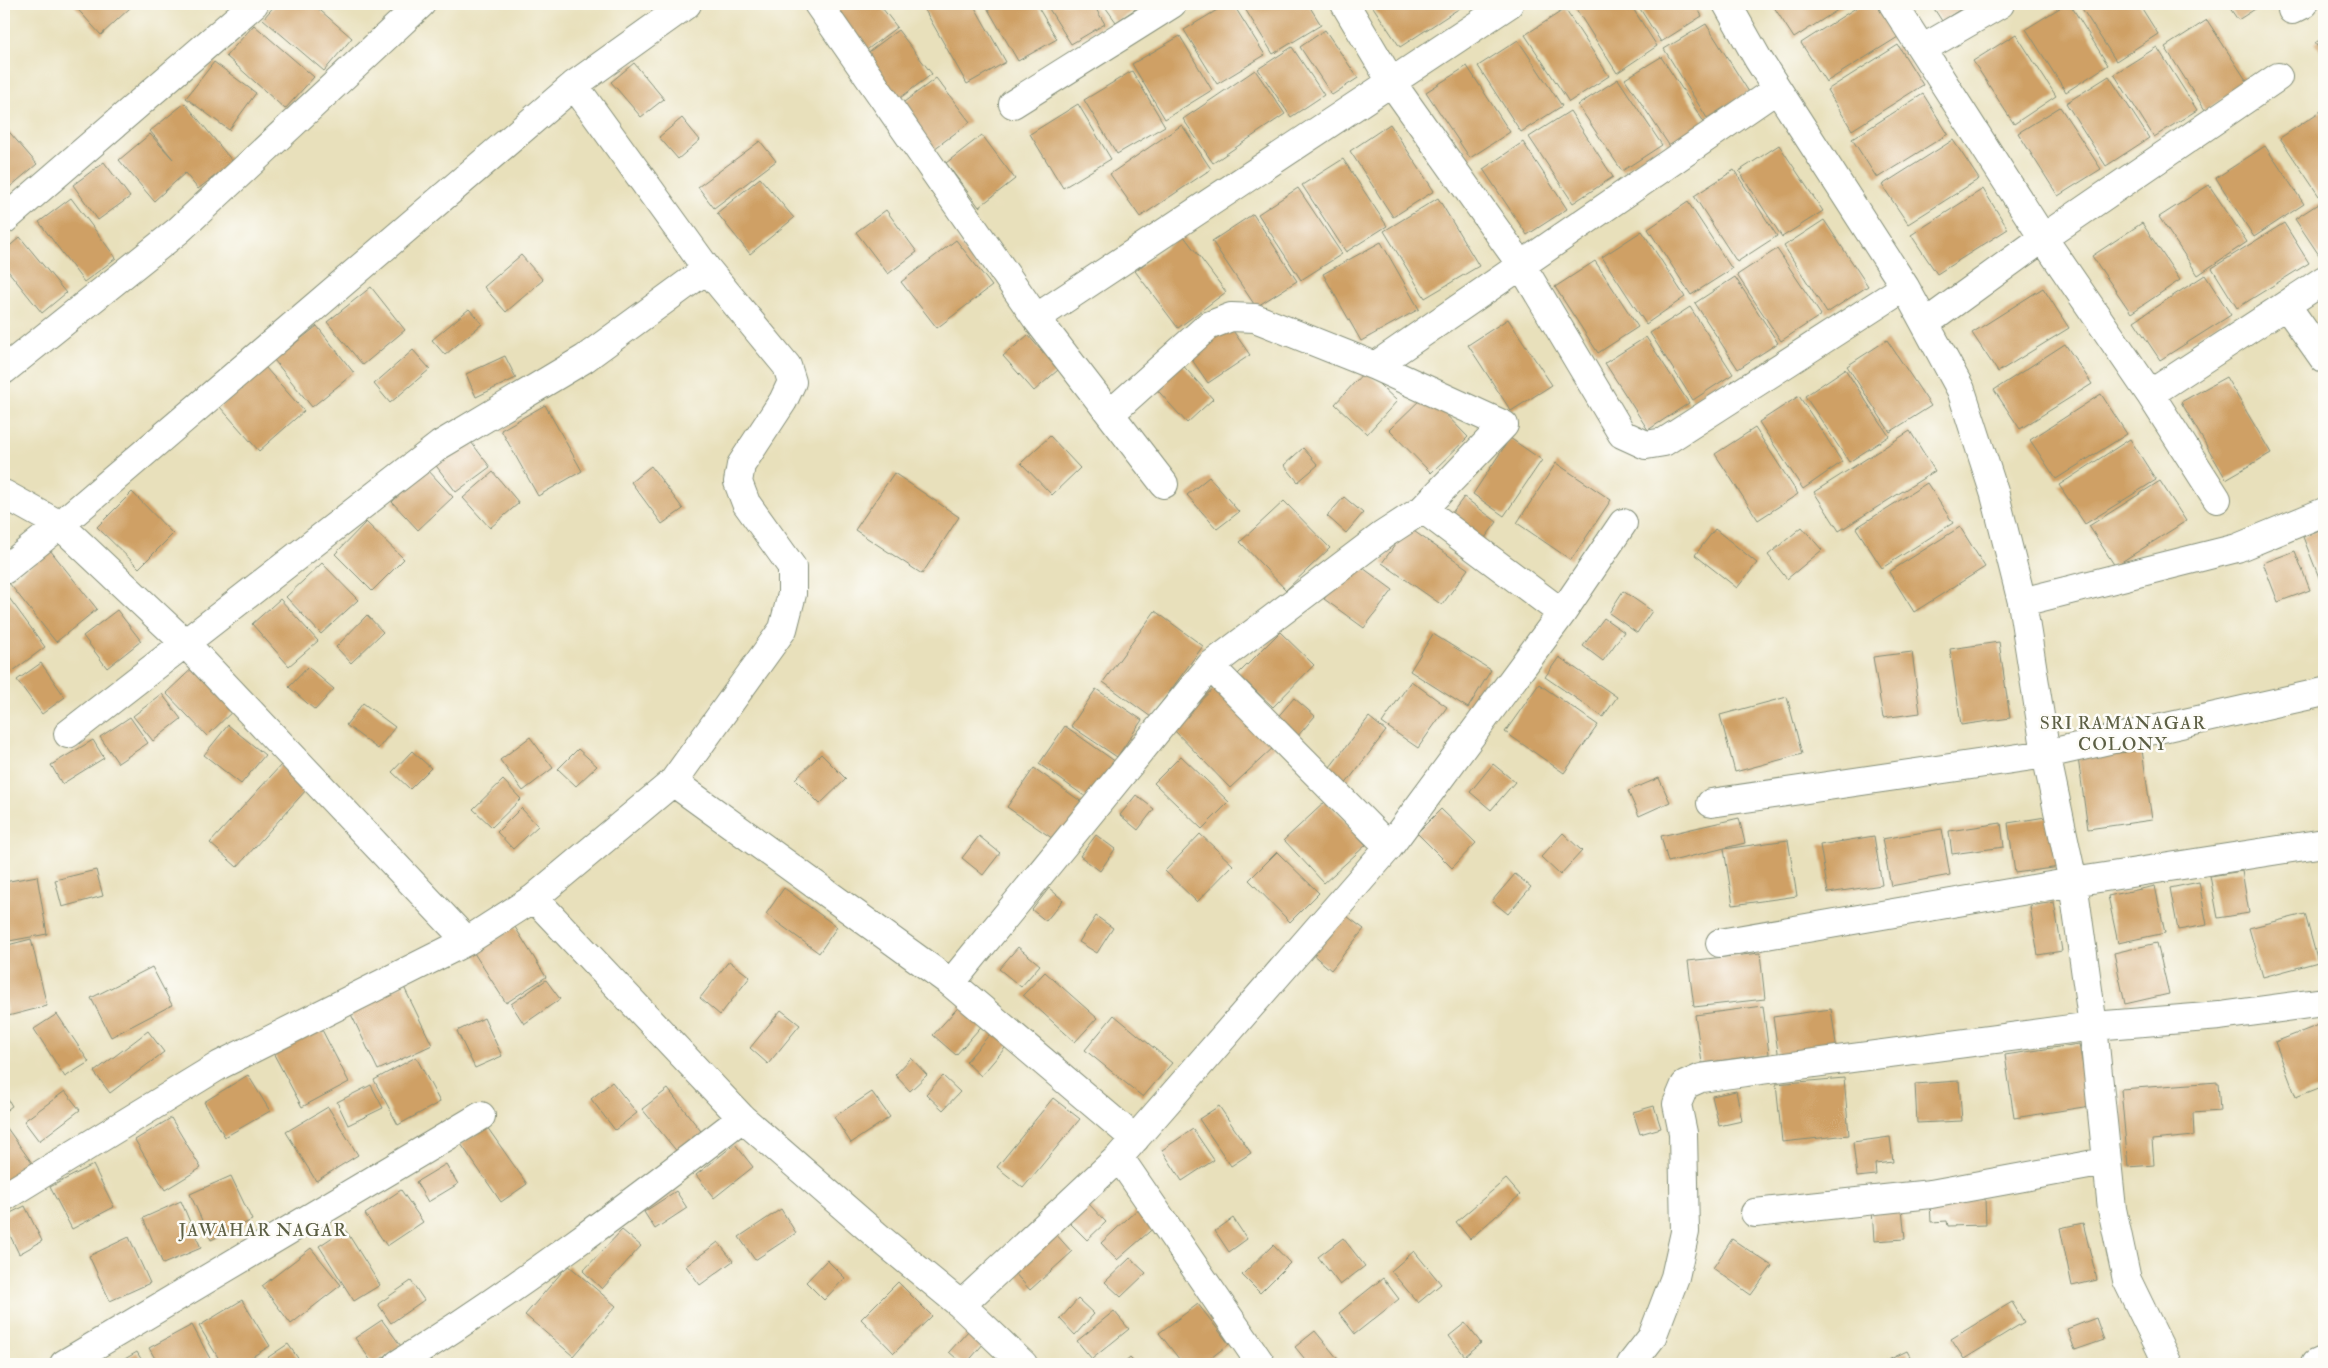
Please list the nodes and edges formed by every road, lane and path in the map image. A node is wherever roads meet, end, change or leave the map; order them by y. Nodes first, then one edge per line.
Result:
1 (254, 4) edge
2 (422, 4) edge
3 (687, 4) edge
4 (818, 4) edge
5 (1172, 4) edge
6 (1344, 4) edge
7 (1509, 4) edge
8 (1727, 4) edge
9 (1893, 4) edge
10 (2000, 4) edge
11 (1922, 49) junction
12 (2278, 78) dead end
13 (1392, 83) junction
14 (574, 85) junction
15 (1777, 89) junction
16 (1013, 104) dead end
17 (4, 220) edge
18 (2043, 238) junction
19 (1522, 266) junction
20 (707, 269) junction
21 (2324, 280) edge
22 (1905, 287) junction
23 (2286, 305) junction
24 (1036, 318) junction
25 (1926, 323) junction
26 (2324, 359) edge
27 (1375, 366) junction
28 (4, 370) edge
29 (2150, 394) junction
30 (1110, 414) junction
31 (1164, 484) dead end
32 (4, 494) edge
33 (2217, 499) dead end
34 (1423, 508) junction
35 (2324, 512) edge
36 (1623, 523) dead end
37 (60, 525) junction
38 (4, 570) edge
39 (2022, 602) junction
40 (1562, 613) junction
41 (186, 644) junction
42 (1210, 666) junction
43 (2324, 692) edge
44 (68, 734) dead end
45 (2046, 754) junction
46 (673, 782) junction
47 (1711, 803) dead end
48 (2324, 843) edge
49 (1389, 847) junction
50 (2073, 882) junction
51 (534, 898) junction
52 (467, 941) junction
53 (1720, 943) dead end
54 (951, 983) junction
55 (2324, 1002) edge
56 (2093, 1026) junction
57 (481, 1116) dead end
58 (742, 1118) junction
59 (1127, 1148) junction
60 (2105, 1162) junction
61 (4, 1197) edge
62 (1755, 1213) dead end
63 (961, 1305) junction
64 (2324, 1360) edge
65 (64, 1364) edge
66 (398, 1364) edge
67 (1023, 1364) edge
68 (1261, 1364) edge
69 (1631, 1364) edge
70 (2168, 1364) edge
71 (2315, 1364) edge

1 - 17 street
2 - 28 street
3 - 14 street
4 - 24 street
5 - 16 street
6 - 13 street
7 - 13 street
8 - 15 street
9 - 11 street
10 - 11 street
11 - 18 street
12 - 18 street
13 - 19 street
13 - 24 street
14 - 20 street
14 - 37 street
15 - 19 street
15 - 22 street
18 - 25 street
18 - 29 street
19 - 22 street
19 - 27 street
20 - 41 street
20 - 46 street
21 - 23 street
22 - 25 street
23 - 26 street
23 - 29 street
24 - 30 street
25 - 39 street
27 - 30 street
27 - 34 street
29 - 33 street
30 - 31 street
32 - 37 street
34 - 40 street
34 - 42 street
35 - 39 street
36 - 40 street
37 - 38 street
37 - 41 street
39 - 45 street
40 - 49 street
41 - 44 street
41 - 52 street
42 - 49 street
42 - 54 street
43 - 45 street
45 - 47 street
45 - 50 street
46 - 51 street
46 - 54 street
48 - 50 street
49 - 59 street
50 - 53 street
50 - 56 street
51 - 52 street
51 - 58 street
52 - 61 street
54 - 59 street
55 - 56 street
56 - 60 street
56 - 69 street
57 - 65 street
58 - 63 street
58 - 66 street
59 - 63 street
59 - 68 street
60 - 62 street
60 - 70 street
63 - 67 street
64 - 71 street

